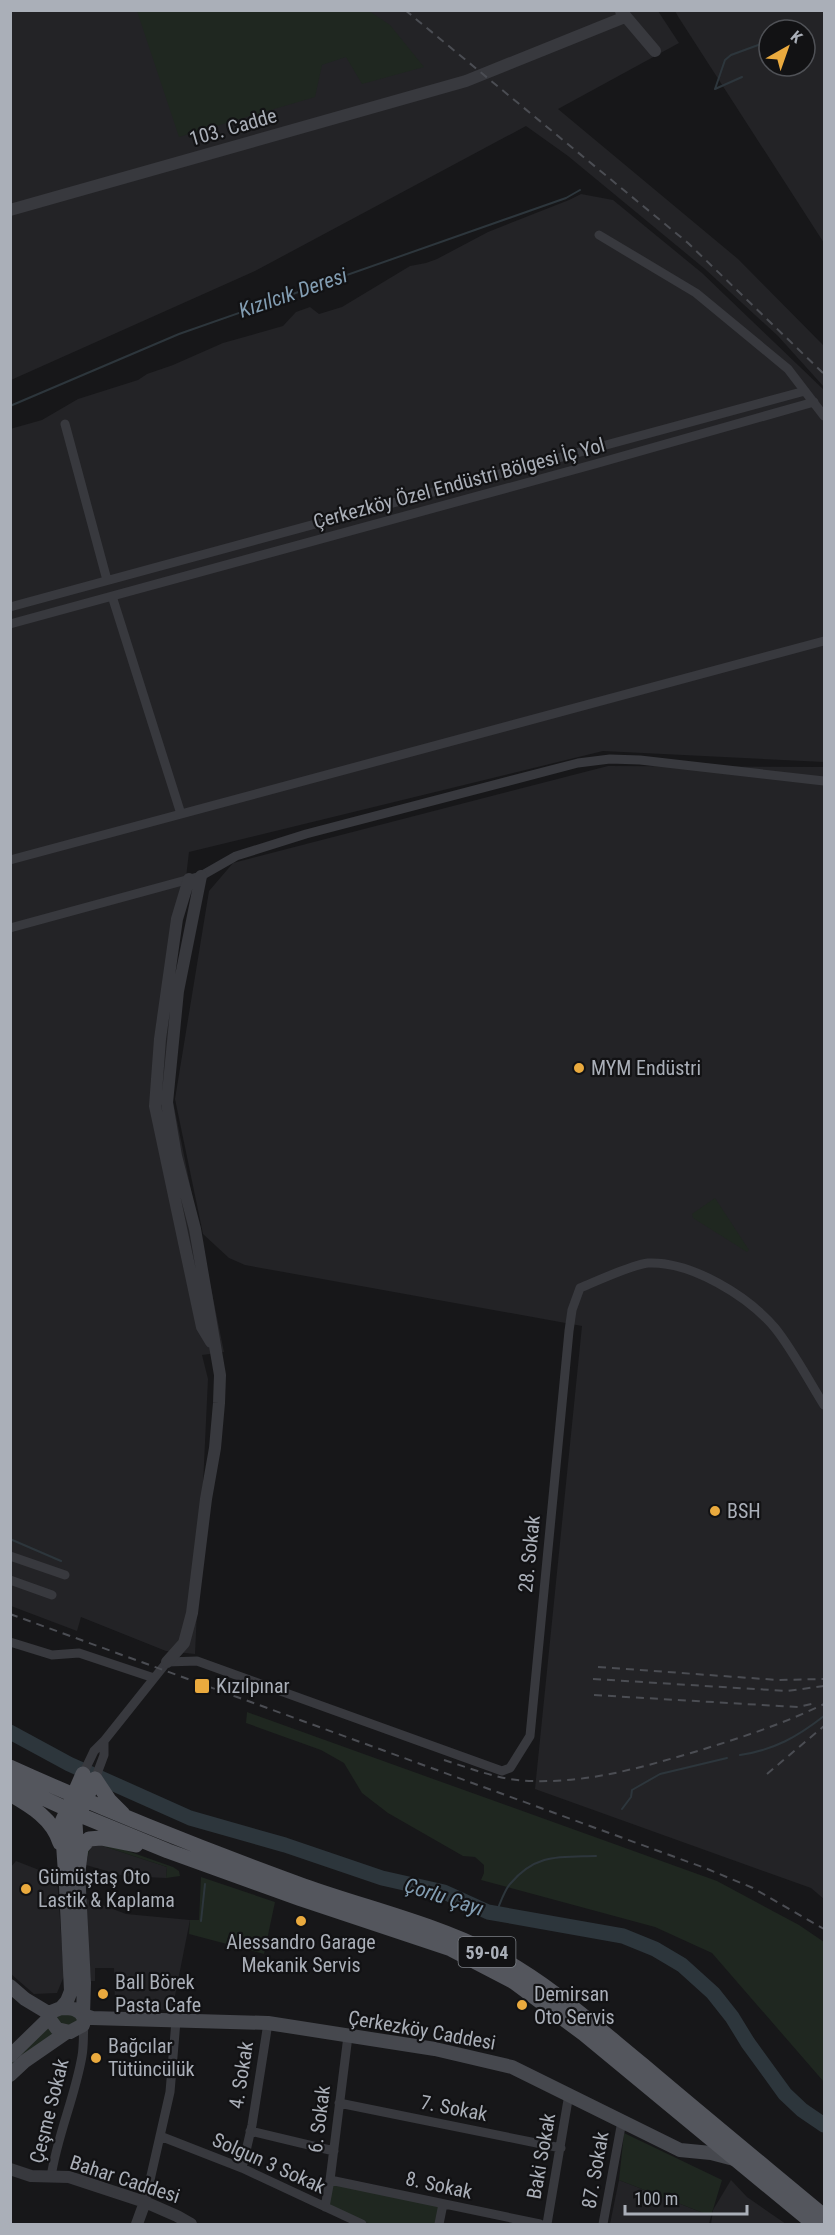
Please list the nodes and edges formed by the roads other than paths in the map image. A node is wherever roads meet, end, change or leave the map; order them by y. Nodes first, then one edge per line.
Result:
1 (623, 14) edge
2 (655, 51) dead end
3 (10, 210) edge
4 (599, 235) dead end
5 (805, 390) junction
6 (814, 402) junction
7 (825, 417) edge
8 (65, 424) dead end
9 (107, 580) junction
10 (112, 596) junction
11 (10, 607) edge
12 (10, 624) edge
13 (825, 641) edge
14 (825, 781) edge
15 (181, 814) junction
16 (10, 860) edge
17 (195, 877) junction
18 (10, 928) edge
19 (825, 1405) edge
20 (10, 1556) edge
21 (65, 1575) dead end
22 (10, 1580) edge
23 (52, 1595) dead end
24 (10, 1642) edge
25 (167, 1662) junction
26 (154, 1678) junction
27 (104, 1741) junction
28 (10, 1767) edge
29 (89, 1777) junction
30 (39, 1780) junction
31 (10, 1783) edge
32 (10, 1794) edge
33 (76, 1805) junction
34 (127, 1818) junction
35 (168, 1851) junction
36 (72, 1868) junction
37 (10, 1986) edge
38 (51, 2012) junction
39 (86, 2020) junction
40 (176, 2020) junction
41 (268, 2023) junction
42 (67, 2032) junction
43 (348, 2036) junction
44 (82, 2054) junction
45 (10, 2056) edge
46 (10, 2075) edge
47 (569, 2094) junction
48 (339, 2103) junction
49 (622, 2121) junction
50 (250, 2131) junction
51 (160, 2136) junction
52 (561, 2148) junction
53 (334, 2151) junction
54 (734, 2159) junction
55 (242, 2168) junction
56 (10, 2169) edge
57 (51, 2177) junction
58 (330, 2180) junction
59 (145, 2202) junction
60 (443, 2204) junction
61 (325, 2207) junction
62 (825, 2216) edge
63 (137, 2224) edge
64 (191, 2224) edge
65 (362, 2224) edge
66 (439, 2224) edge
67 (540, 2224) edge
68 (547, 2224) edge
69 (603, 2224) edge
70 (813, 2224) edge

1 - 2 street
1 - 3 street, 103. Cadde
4 - 5 street
5 - 6 street
5 - 9 street, Çerkezköy Özel Endüstri Bölgesi İç Yol
6 - 7 street
6 - 10 street, Çerkezköy Özel Endüstri Bölgesi İç Yol
8 - 9 street
9 - 11 street, Çerkezköy Özel Endüstri Bölgesi İç Yol
10 - 12 street, Çerkezköy Özel Endüstri Bölgesi İç Yol
10 - 15 street
13 - 15 street
14 - 17 street
15 - 16 street
17 - 18 street
17 - 25 street
19 - 25 street, 28. Sokak
20 - 21 street
22 - 23 street
24 - 26 street
25 - 26 street
26 - 27 street
27 - 29 street
27 - 29 street
28 - 30 main road, 59-04 / 59-04
29 - 30 main road
29 - 33 main road
29 - 34 main road
30 - 33 main road, 59-04 / 59-04
31 - 33 main road, 59-04
32 - 36 main road
33 - 34 main road, 59-04 / 59-04
33 - 35 main road, 59-04
33 - 36 main road
34 - 62 main road, 59-04 / 59-04
35 - 36 main road
35 - 54 main road, 59-04
36 - 38 main road
36 - 39 main road
37 - 38 main road
38 - 39 main road
38 - 42 main road
38 - 45 main road
39 - 40 main road, Çerkezköy Caddesi
39 - 42 main road
39 - 44 street, Çeşme Sokak
40 - 41 main road, Çerkezköy Caddesi
40 - 51 street
41 - 43 main road, Çerkezköy Caddesi
41 - 50 street, 4. Sokak
42 - 44 street
42 - 46 main road
43 - 47 main road, Çerkezköy Caddesi
43 - 48 street, 6. Sokak
44 - 57 street, Çeşme Sokak
47 - 49 main road, Çerkezköy Caddesi
47 - 52 street, Baki Sokak
48 - 52 street, 7. Sokak
48 - 53 street, 6. Sokak
49 - 54 main road, Çerkezköy Caddesi
49 - 69 street, 87. Sokak
50 - 53 street
50 - 55 street, 4. Sokak
51 - 55 street, Solgun 3 Sokak
51 - 59 street
52 - 68 street, Baki Sokak
53 - 58 street, 6. Sokak
54 - 70 main road, 59-04
55 - 61 street, Solgun 3 Sokak
56 - 57 street, Bahar Caddesi
57 - 59 street, Bahar Caddesi
58 - 60 street, 8. Sokak
58 - 61 street, 6. Sokak
59 - 63 street
59 - 64 street, Bahar Caddesi
60 - 66 street
60 - 67 street, 8. Sokak
61 - 65 street, Solgun 3 Sokak

